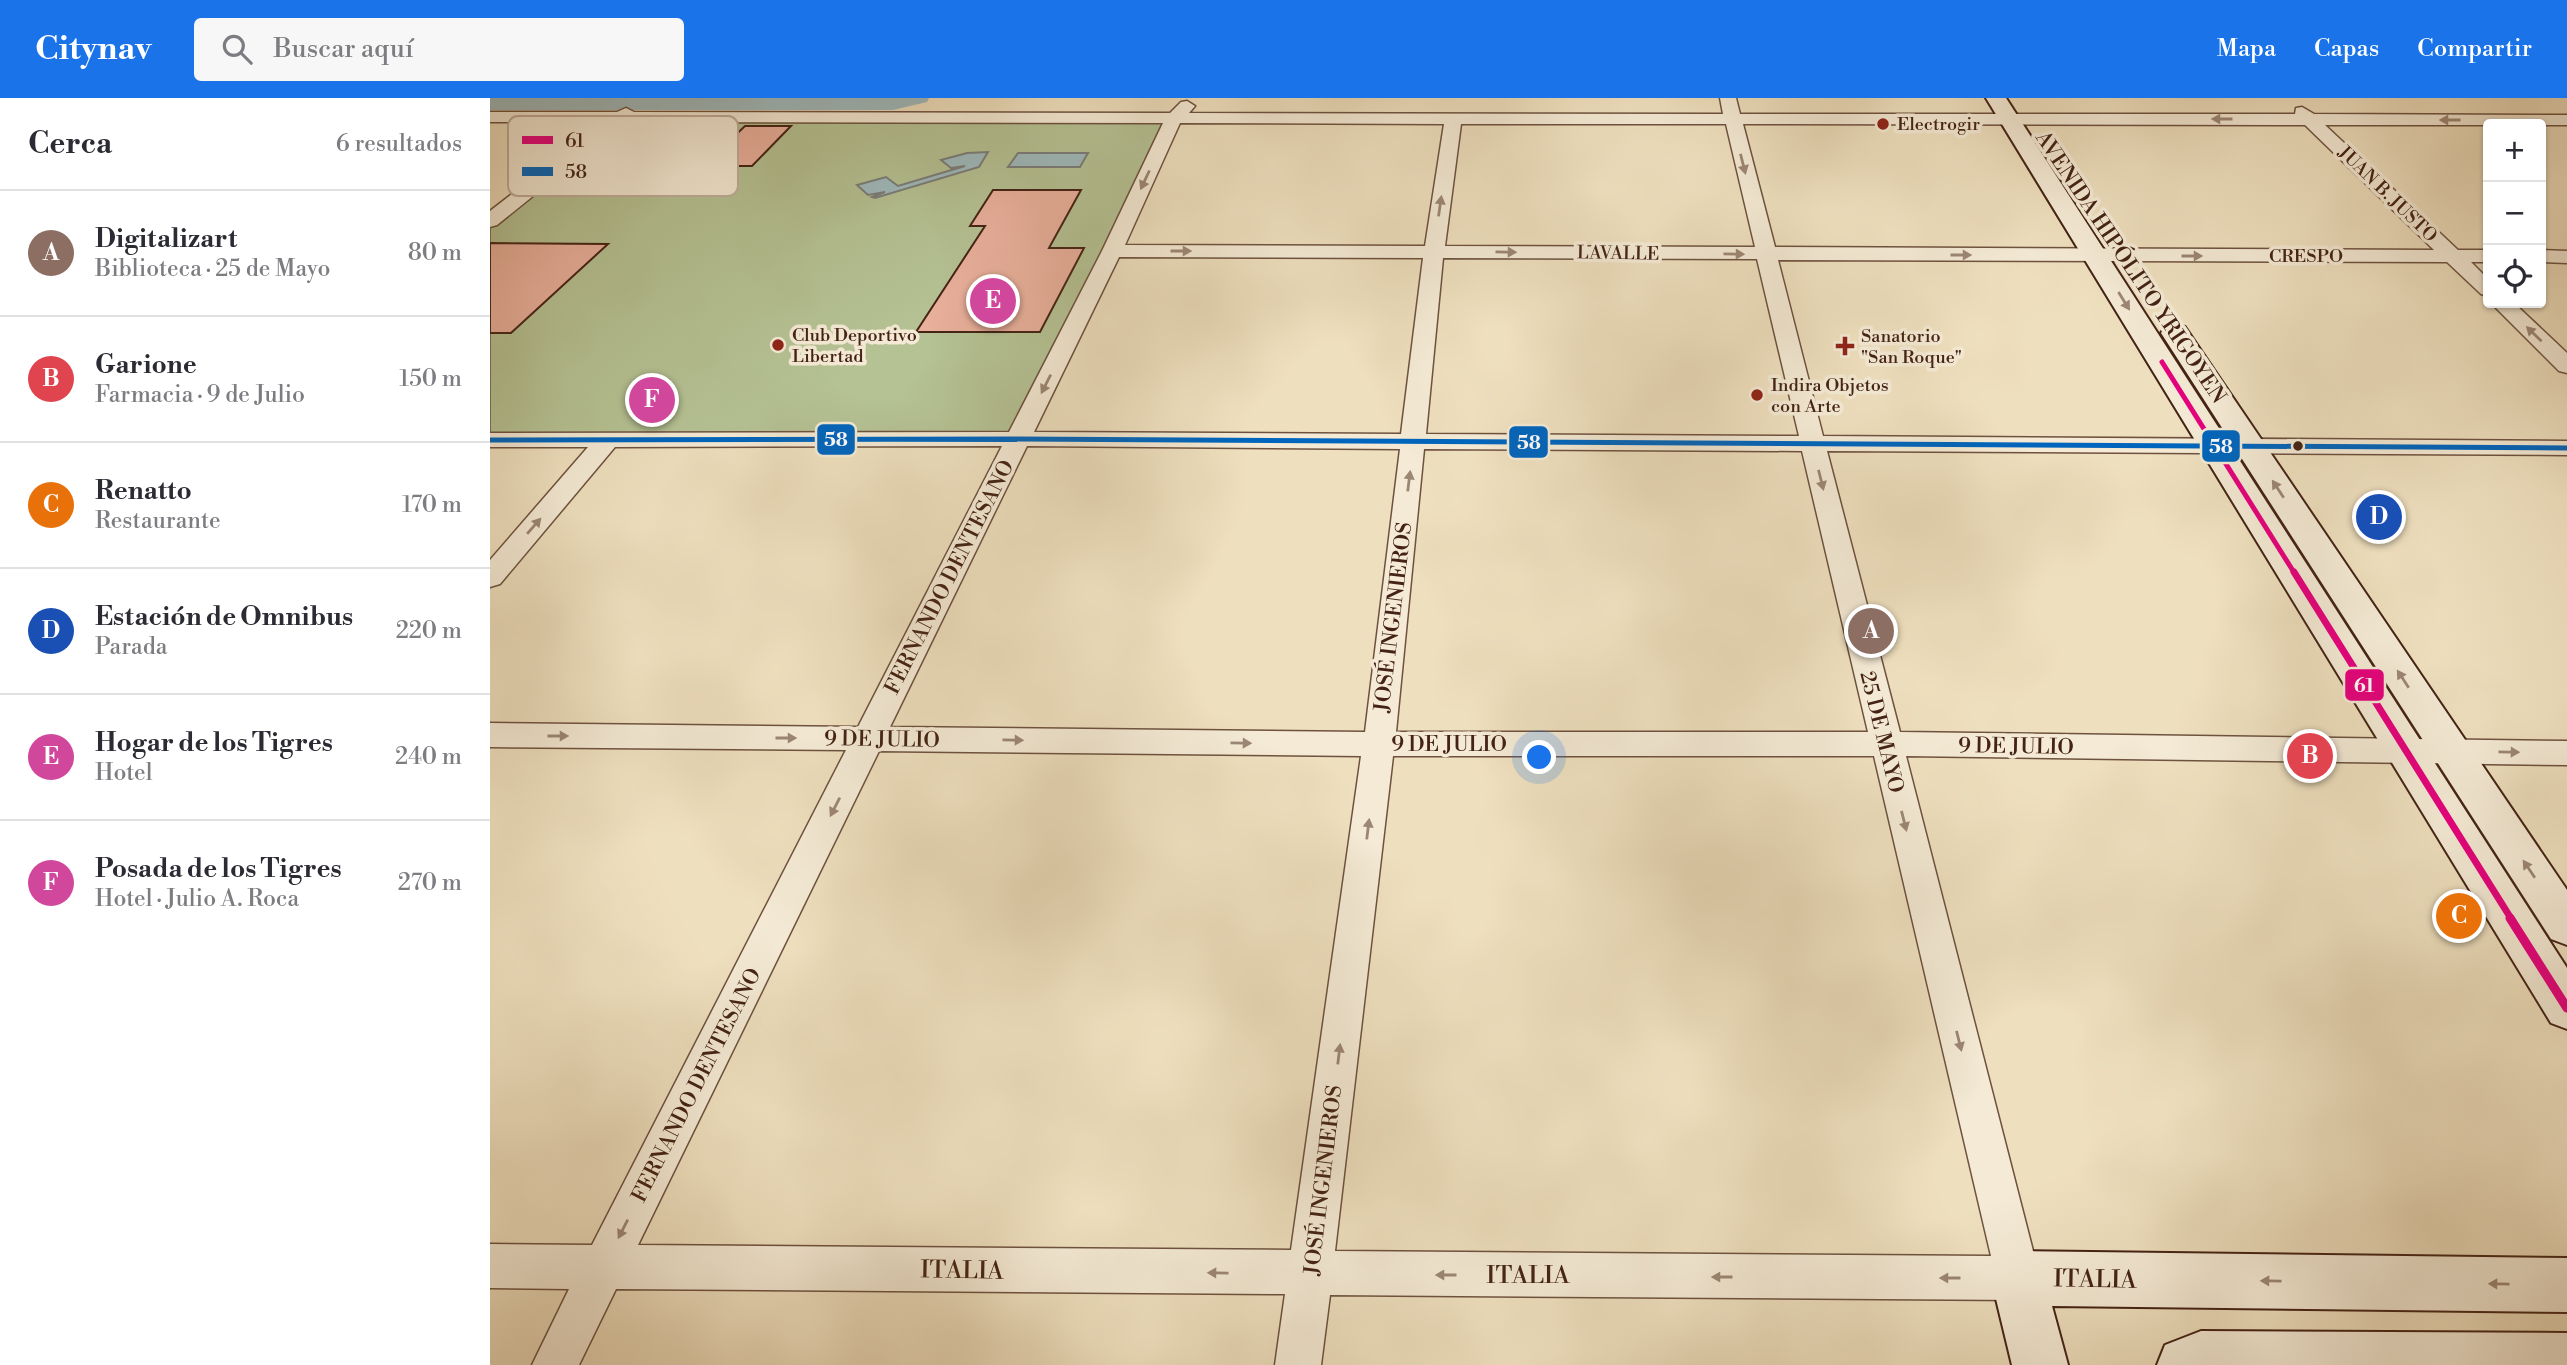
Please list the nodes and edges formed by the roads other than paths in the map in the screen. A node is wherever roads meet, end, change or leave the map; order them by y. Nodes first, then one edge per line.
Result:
1 (645, 98) edge
2 (1200, 98) edge
3 (1399, 98) edge
4 (2288, 98) edge
5 (1730, 108) edge
6 (2014, 109) edge
7 (621, 116) edge
8 (490, 117) edge
9 (508, 117) edge
10 (738, 117) edge
11 (1174, 118) junction
12 (1372, 118) junction
13 (1453, 118) junction
14 (2310, 119) junction
15 (2567, 120) edge
16 (521, 196) edge
17 (490, 221) edge
18 (1112, 251) junction
19 (1434, 251) junction
20 (1766, 254) junction
21 (2453, 255) junction
22 (2109, 256) junction
23 (2483, 256) edge
24 (2546, 256) edge
25 (2567, 257) edge
26 (2138, 279) dead end
27 (2483, 285) edge
28 (2507, 308) edge
29 (2161, 312) dead end
30 (2567, 366) edge
31 (1018, 439) junction
32 (490, 440) edge
33 (608, 440) junction
34 (1413, 443) junction
35 (1812, 444) junction
36 (2233, 446) junction
37 (2567, 448) edge
38 (490, 578) edge
39 (490, 735) edge
40 (869, 738) junction
41 (1379, 744) junction
42 (1885, 744) junction
43 (2404, 751) junction
44 (2451, 751) junction
45 (2567, 753) edge
46 (2567, 926) edge
47 (2567, 1008) edge
48 (490, 1266) edge
49 (605, 1266) junction
50 (1311, 1274) junction
51 (2018, 1278) junction
52 (2567, 1284) edge
53 (2567, 1361) edge
54 (555, 1365) edge
55 (1298, 1365) edge
56 (2039, 1365) edge
57 (2185, 1365) edge

1 - 7 street
2 - 11 street, FERNANDO DENTESANO
3 - 12 street
4 - 14 street, JUAN B. JUSTO
5 - 6 street
5 - 13 street
5 -> 20 street, 25 DE MAYO
14 -> 6 street
6 - 22 street, AVENIDA HIPÓLITO YRIGOYEN
8 - 9 street
10 - 11 street
11 - 12 street
11 -> 18 street, FERNANDO DENTESANO
12 - 13 street
19 -> 13 street, JOSÉ INGENIEROS
15 -> 14 street
14 - 21 street, JUAN B. JUSTO
16 - 17 street
18 -> 19 street, LAVALLE
18 -> 31 street, FERNANDO DENTESANO
19 -> 20 street, LAVALLE
19 - 34 street, JOSÉ INGENIEROS
20 -> 22 street, LAVALLE
20 - 35 street, 25 DE MAYO
22 -> 21 street, CRESPO
21 - 23 street, CRESPO
21 - 27 street, JUAN B. JUSTO
22 - 26 street, AVENIDA HIPÓLITO YRIGOYEN
22 -> 36 street, AVENIDA HIPÓLITO YRIGOYEN
24 - 25 street
30 -> 28 street
29 - 36 street, AVENIDA HIPÓLITO YRIGOYEN
31 - 33 street
31 - 34 street
31 - 40 street, FERNANDO DENTESANO
32 - 33 street
38 -> 33 street
34 - 35 street
41 -> 34 street, JOSÉ INGENIEROS
35 - 36 street
35 -> 42 street, 25 DE MAYO
36 - 37 street
36 - 43 street, AVENIDA HIPÓLITO YRIGOYEN
44 -> 36 street, AVENIDA HIPÓLITO YRIGOYEN
39 -> 40 street, 9 DE JULIO
40 -> 41 street, 9 DE JULIO
40 -> 49 street, FERNANDO DENTESANO
41 - 42 street, 9 DE JULIO
50 -> 41 street, JOSÉ INGENIEROS
42 - 43 street, 9 DE JULIO
42 -> 51 street, 25 DE MAYO
43 - 44 street, 9 DE JULIO
43 - 47 street, AVENIDA HIPÓLITO YRIGOYEN
44 -> 45 street, 9 DE JULIO
46 -> 44 street, AVENIDA HIPÓLITO YRIGOYEN
48 - 49 street, ITALIA
50 -> 49 street, ITALIA
49 - 54 street, FERNANDO DENTESANO
51 -> 50 street, ITALIA
50 - 55 street, JOSÉ INGENIEROS
52 -> 51 street, ITALIA
51 - 56 street, 25 DE MAYO
53 - 57 street

